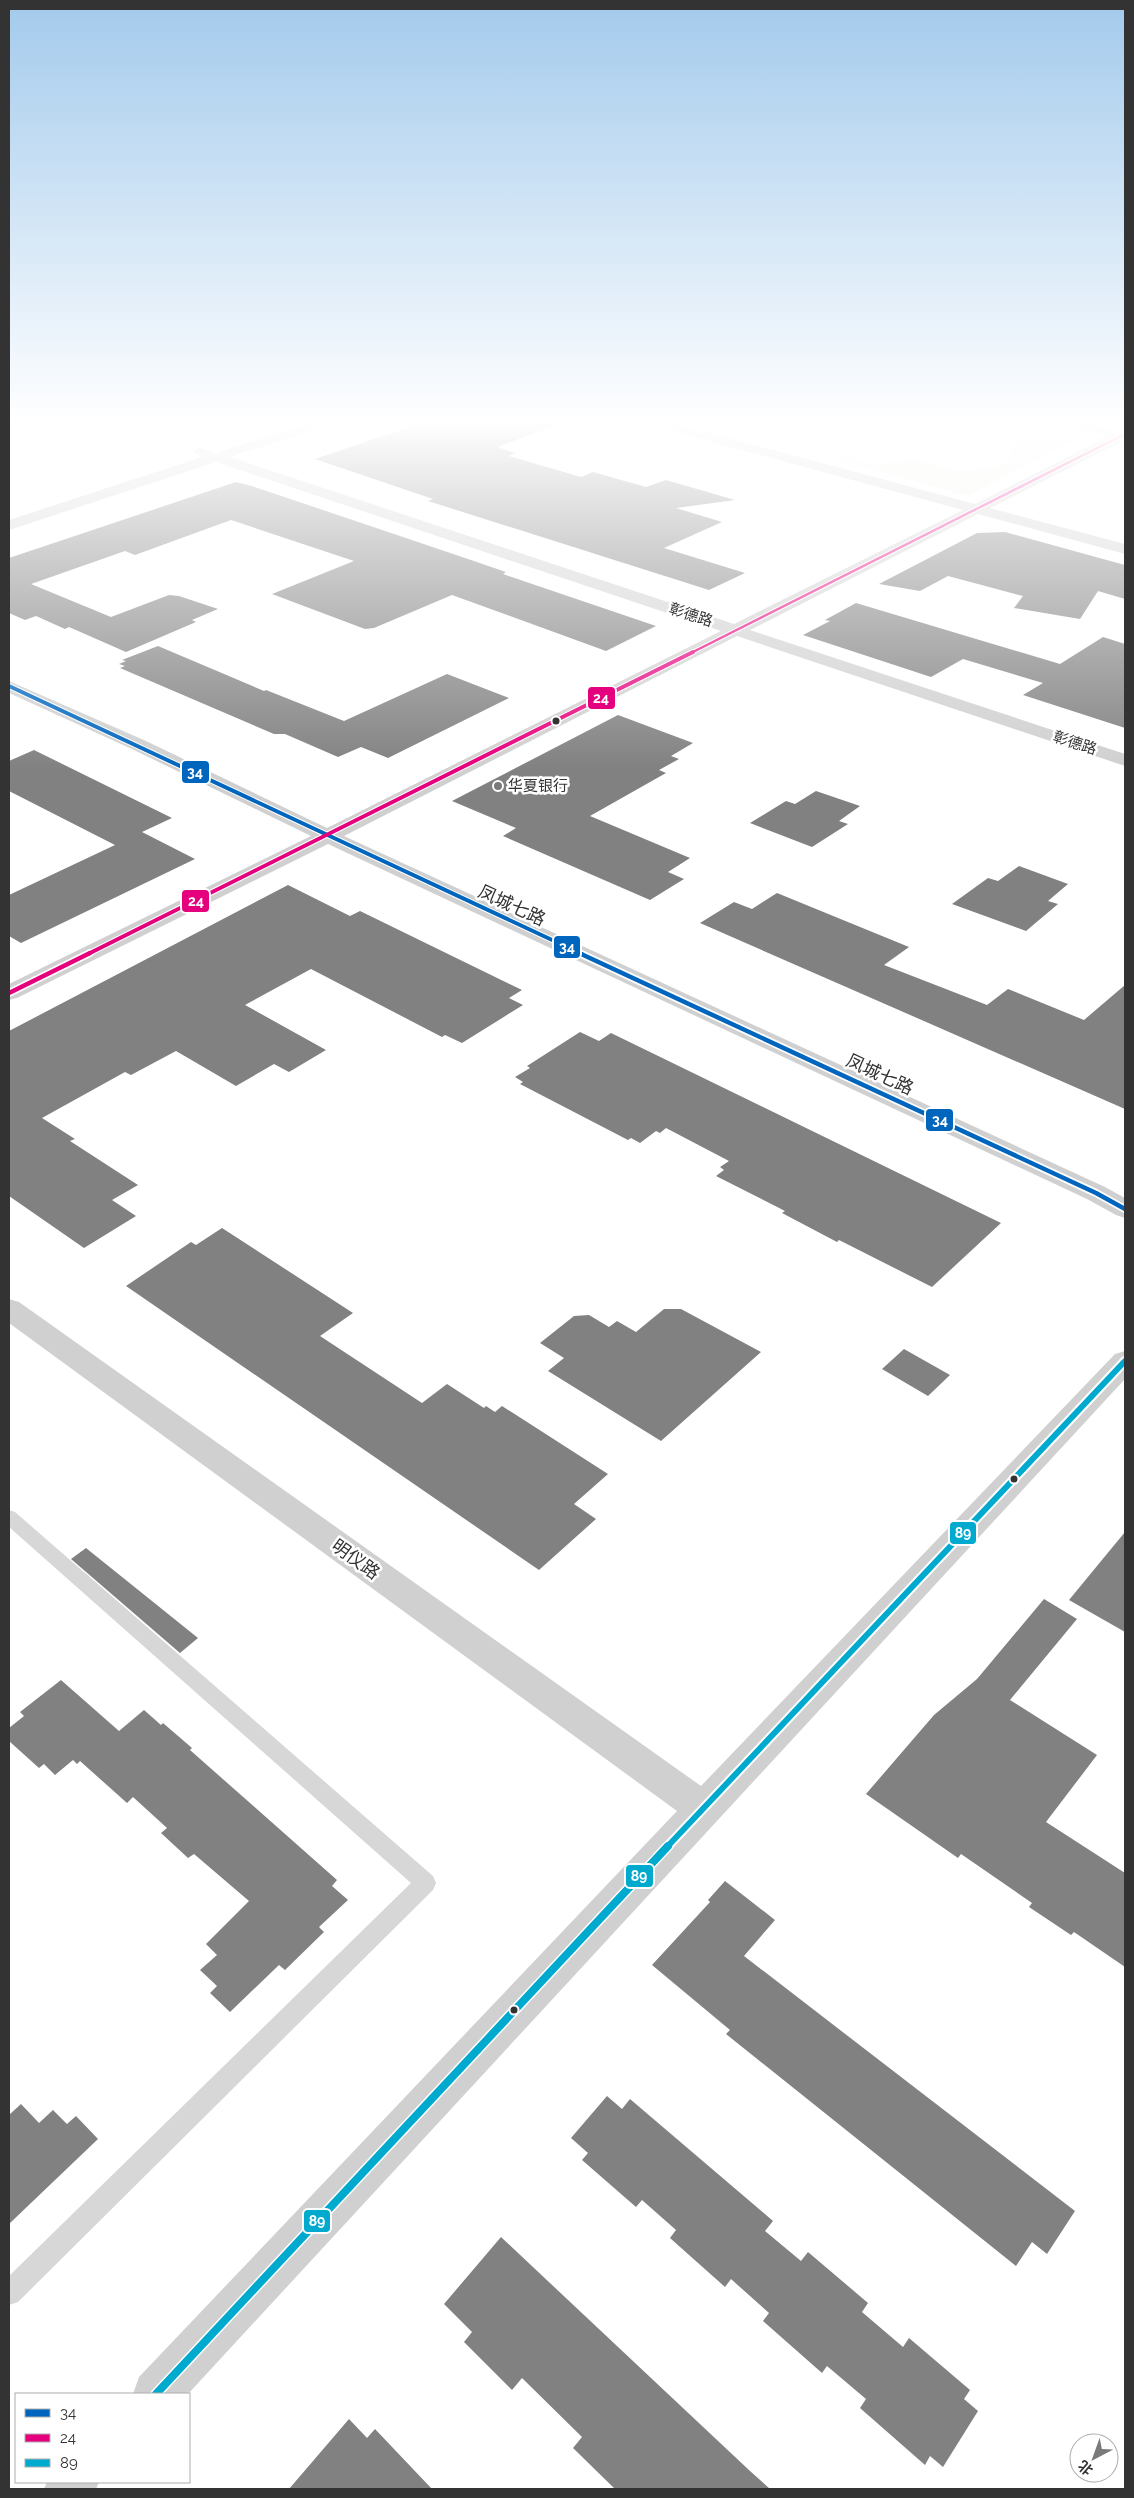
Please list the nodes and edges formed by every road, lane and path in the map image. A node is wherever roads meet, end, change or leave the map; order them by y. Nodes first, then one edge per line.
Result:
1 (455, 537) edge
2 (921, 537) edge
3 (1079, 537) edge
4 (1125, 549) edge
5 (735, 630) junction
6 (9, 672) edge
7 (9, 686) edge
8 (1125, 760) edge
9 (335, 832) junction
10 (9, 993) edge
11 (1125, 1187) edge
12 (1125, 1209) edge
13 (9, 1309) edge
14 (1125, 1361) edge
15 (9, 1517) edge
16 (704, 1809) junction
17 (9, 2293) edge
18 (157, 2393) edge

1 - 5 street, 彰德路
2 - 5 street
3 - 4 street
5 - 8 street, 彰德路
5 - 9 street
6 - 9 street, 凤城七路
7 - 9 street, 凤城七路
9 - 10 street
9 - 11 street, 凤城七路
9 - 12 street, 凤城七路
13 - 16 street, 明仪路
14 - 16 street
15 - 17 lane
16 - 18 street

